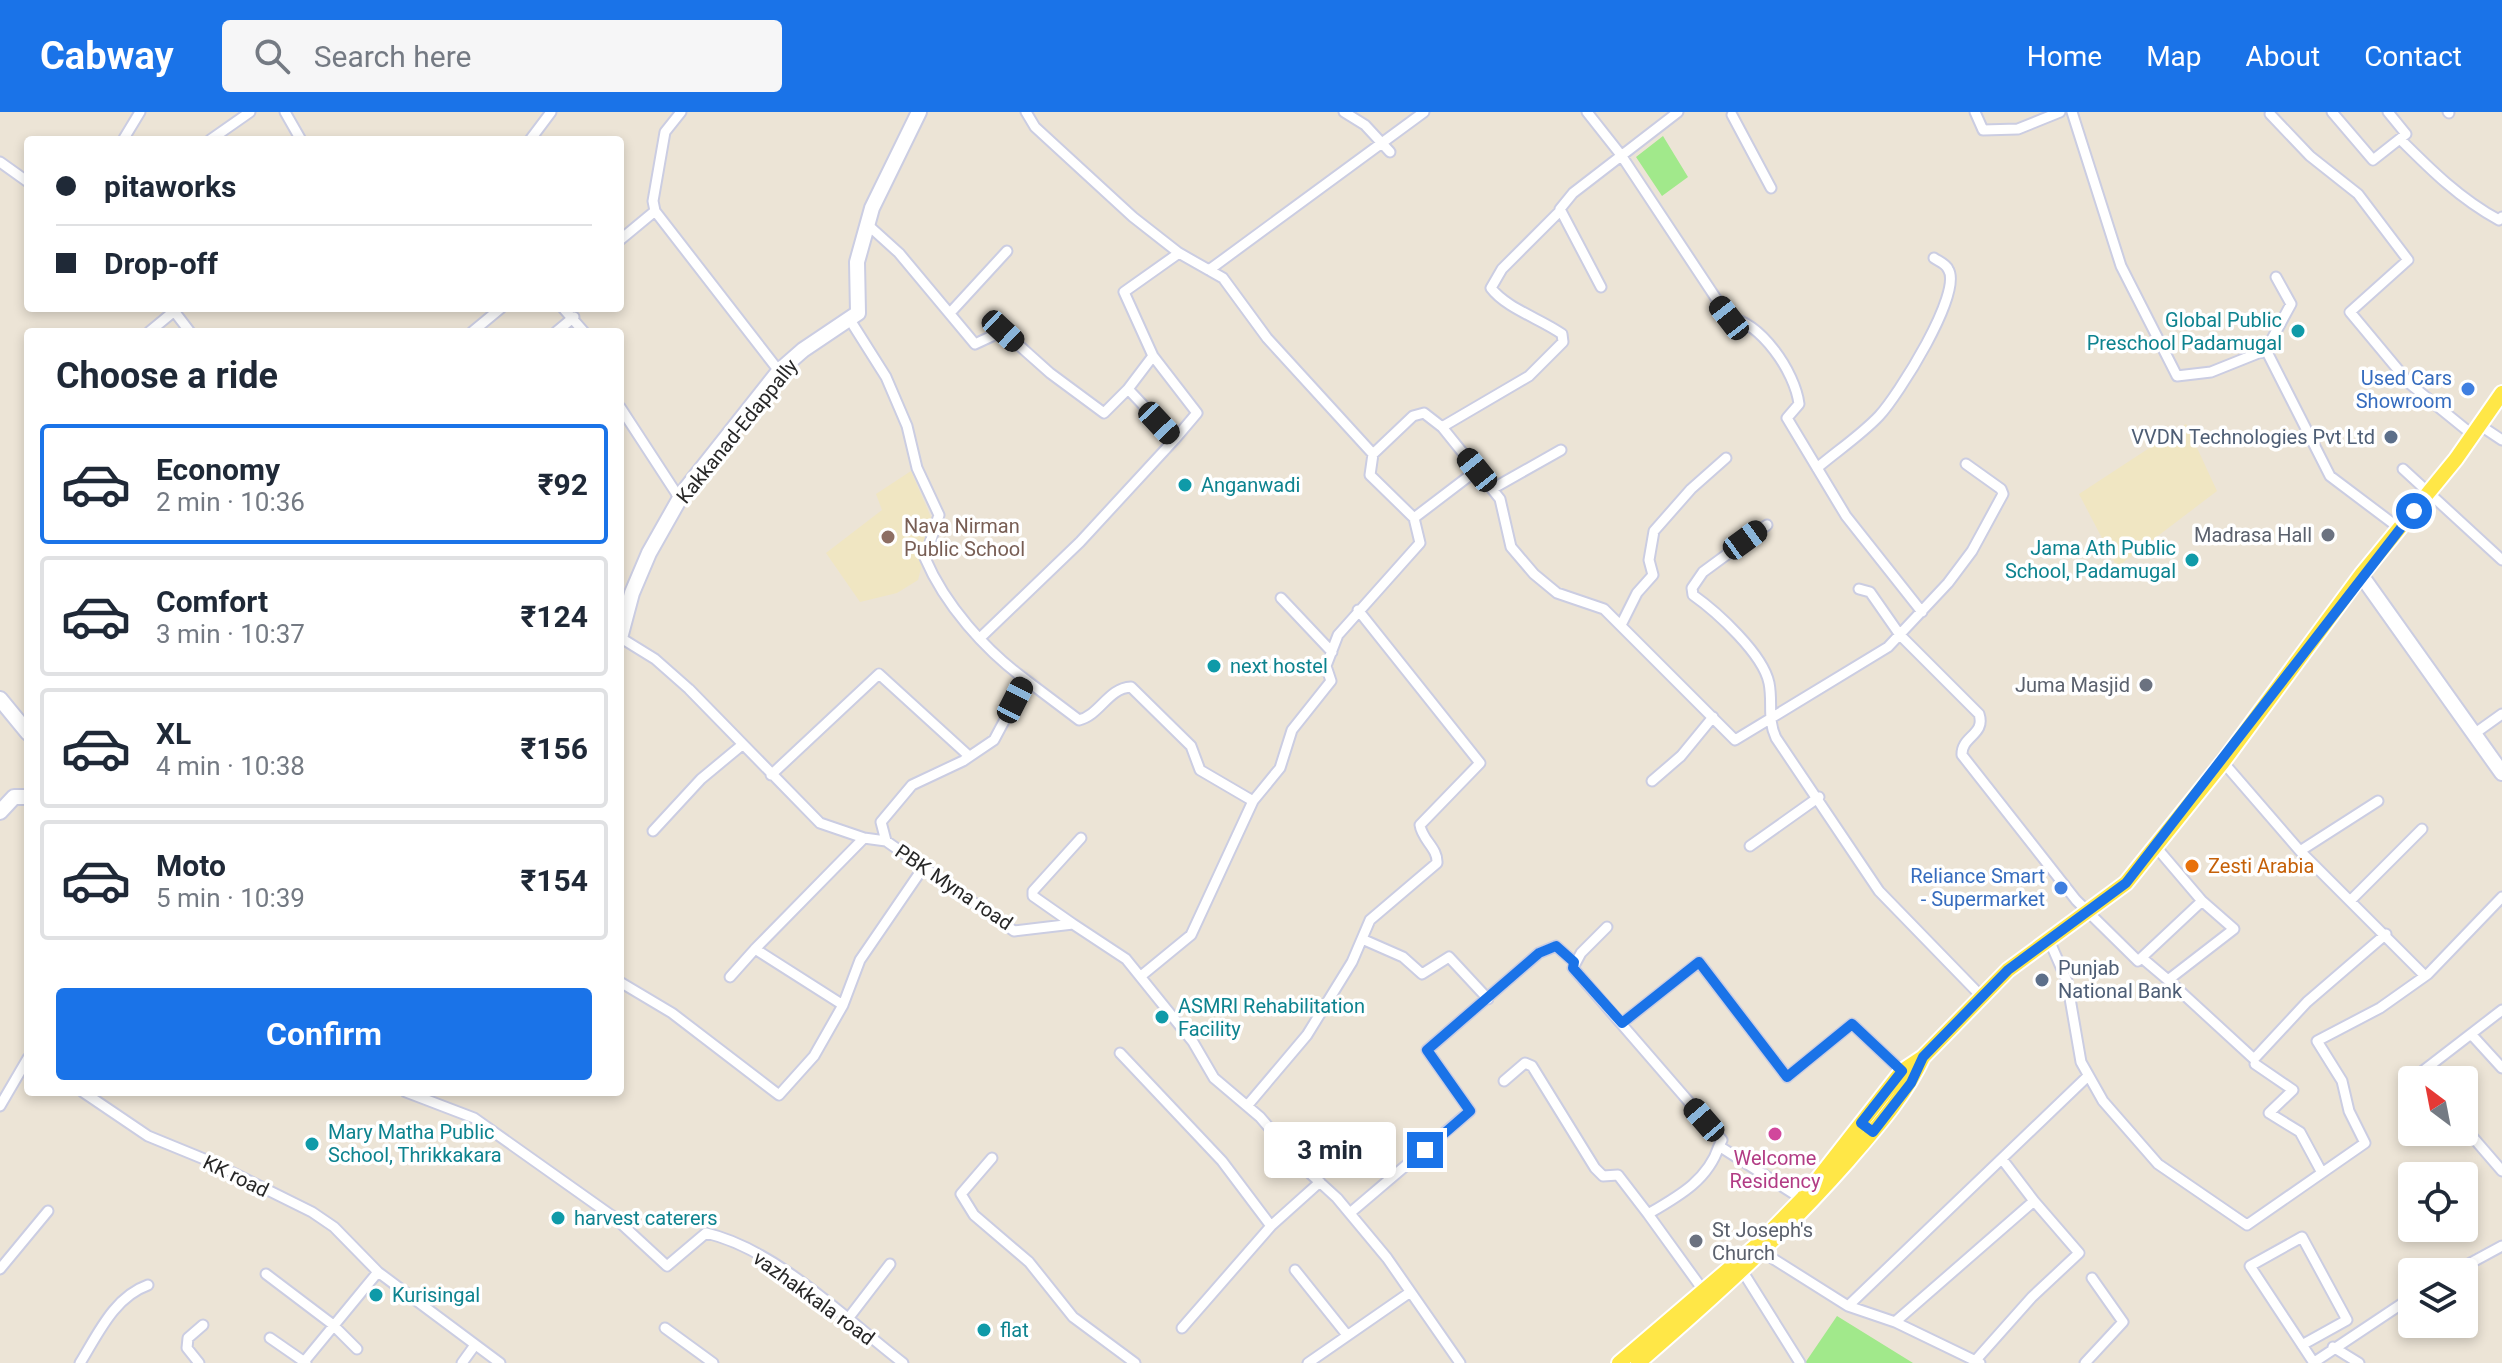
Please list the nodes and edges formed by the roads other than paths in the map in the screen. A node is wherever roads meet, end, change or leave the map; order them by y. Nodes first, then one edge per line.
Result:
1 (140, 112) edge
2 (250, 112) edge
3 (285, 112) edge
4 (551, 112) edge
5 (681, 112) edge
6 (1026, 112) edge
7 (1344, 112) edge
8 (1424, 112) edge
9 (1587, 112) edge
10 (1678, 112) edge
11 (1975, 112) edge
12 (2060, 112) edge
13 (2072, 112) edge
14 (2332, 112) edge
15 (2388, 112) edge
16 (1733, 113) edge
17 (914, 114) edge
18 (2270, 114) edge
19 (125, 136) edge
20 (216, 136) edge
21 (299, 136) edge
22 (533, 136) edge
23 (2400, 139) junction
24 (1381, 142) junction
25 (1390, 152) dead end
26 (1621, 155) junction
27 (0, 162) edge
28 (24, 179) edge
29 (1771, 188) dead end
30 (655, 211) junction
31 (1560, 211) junction
32 (2502, 217) edge
33 (868, 225) junction
34 (624, 237) edge
35 (1007, 251) dead end
36 (1179, 253) junction
37 (1934, 258) dead end
38 (1209, 270) junction
39 (2276, 277) dead end
40 (1601, 287) dead end
41 (174, 312) edge
42 (496, 312) edge
43 (568, 312) edge
44 (950, 313) junction
45 (574, 317) junction
46 (850, 320) junction
47 (154, 328) edge
48 (477, 328) edge
49 (561, 328) edge
50 (581, 328) edge
51 (2266, 350) junction
52 (1153, 356) junction
53 (779, 371) junction
54 (1128, 389) junction
55 (2502, 393) edge
56 (624, 413) edge
57 (1442, 427) junction
58 (2478, 431) junction
59 (1175, 439) junction
60 (2502, 440) edge
61 (1561, 450) dead end
62 (1373, 454) junction
63 (1726, 458) dead end
64 (1966, 464) dead end
65 (1817, 468) junction
66 (2403, 469) dead end
67 (1477, 470) junction
68 (1492, 489) junction
69 (2429, 493) junction
70 (680, 499) junction
71 (1414, 518) junction
72 (1767, 525) dead end
73 (2399, 528) junction
74 (2502, 560) edge
75 (2361, 575) junction
76 (1859, 589) dead end
77 (1281, 598) dead end
78 (1358, 610) junction
79 (1922, 612) junction
80 (624, 623) edge
81 (1621, 625) junction
82 (1900, 635) junction
83 (980, 638) junction
84 (624, 640) edge
85 (1332, 652) junction
86 (1026, 680) junction
87 (0, 699) edge
88 (2502, 714) edge
89 (1713, 717) junction
90 (24, 723) edge
91 (1769, 723) junction
92 (2474, 734) junction
93 (742, 745) junction
94 (969, 756) junction
95 (2223, 762) junction
96 (2502, 773) edge
97 (771, 775) junction
98 (1652, 781) dead end
99 (24, 797) edge
100 (1819, 797) junction
101 (1253, 801) junction
102 (2378, 801) dead end
103 (0, 812) edge
104 (2422, 829) dead end
105 (653, 831) dead end
106 (864, 838) junction
107 (1081, 838) dead end
108 (886, 841) junction
109 (1750, 846) dead end
110 (2156, 847) junction
111 (2300, 851) junction
112 (925, 865) junction
113 (2502, 897) edge
114 (2352, 899) junction
115 (2202, 901) junction
116 (2087, 911) junction
117 (1073, 924) junction
118 (1607, 927) dead end
119 (2386, 934) junction
120 (1362, 939) junction
121 (2049, 940) junction
122 (755, 949) junction
123 (2142, 958) junction
124 (1574, 962) junction
125 (1141, 976) junction
126 (2425, 976) junction
127 (730, 977) dead end
128 (2168, 980) junction
129 (624, 984) edge
130 (1982, 997) junction
131 (1488, 999) junction
132 (843, 1005) junction
133 (2502, 1010) edge
134 (1622, 1023) junction
135 (2471, 1034) junction
136 (1120, 1053) dead end
137 (1923, 1057) junction
138 (2255, 1064) dead end
139 (24, 1065) edge
140 (2429, 1066) edge
141 (2502, 1068) edge
142 (1902, 1071) junction
143 (2088, 1076) junction
144 (1504, 1081) dead end
145 (89, 1096) edge
146 (416, 1096) edge
147 (0, 1106) edge
148 (1247, 1106) junction
149 (1867, 1127) junction
150 (2478, 1143) edge
151 (1719, 1146) junction
152 (992, 1158) dead end
153 (2002, 1159) junction
154 (2321, 1171) junction
155 (2502, 1171) edge
156 (1320, 1182) junction
157 (1802, 1199) junction
158 (2034, 1201) junction
159 (48, 1211) dead end
160 (1350, 1213) junction
161 (1648, 1214) junction
162 (1271, 1226) junction
163 (2502, 1246) edge
164 (1764, 1253) junction
165 (2478, 1259) edge
166 (890, 1264) dead end
167 (0, 1269) edge
168 (1295, 1270) dead end
169 (378, 1272) junction
170 (1743, 1272) junction
171 (266, 1274) dead end
172 (2092, 1278) dead end
173 (148, 1285) dead end
174 (1703, 1290) junction
175 (1409, 1293) junction
176 (1848, 1306) junction
177 (2398, 1306) edge
178 (847, 1320) junction
179 (1895, 1322) junction
180 (332, 1324) junction
181 (203, 1325) dead end
182 (665, 1328) dead end
183 (1182, 1328) dead end
184 (1347, 1335) junction
185 (270, 1338) dead end
186 (475, 1345) junction
187 (2302, 1345) junction
188 (2333, 1347) junction
189 (357, 1349) dead end
190 (304, 1362) edge
191 (1978, 1362) edge
192 (80, 1363) edge
193 (199, 1363) edge
194 (462, 1363) edge
195 (500, 1363) edge
196 (713, 1363) edge
197 (903, 1363) edge
198 (1135, 1363) edge
199 (1308, 1363) edge
200 (1460, 1363) edge
201 (1619, 1363) edge
202 (1638, 1363) edge
203 (1800, 1363) edge
204 (2085, 1363) edge
205 (2314, 1363) edge
206 (2359, 1363) edge

1 - 19 street
2 - 20 street
3 - 21 street
4 - 22 street
5 - 30 street
6 - 36 street
7 - 24 street
8 - 24 street
9 - 26 street
10 - 26 street
11 - 12 street
13 - 51 street
14 - 23 street
15 - 23 street
16 - 29 street
17 - 33 street
18 - 58 street
23 - 32 street
24 - 25 street
24 - 38 street
26 - 31 street
26 - 65 street
27 - 28 street
30 - 34 street
30 - 53 street
31 - 40 street
31 - 57 street
33 - 44 street
33 - 46 street
35 - 44 street
36 - 38 street
36 - 52 street
37 - 65 street
38 - 62 street
39 - 51 street
41 - 47 street
42 - 48 street
43 - 45 street
44 - 54 street
45 - 49 street
45 - 50 street
46 - 53 street, Kakkanad-Edappally
46 - 83 street
51 - 73 street
52 - 54 street
52 - 59 street
53 - 70 street, Kakkanad-Edappally
54 - 59 street
55 - 58 main road
56 - 70 street
57 - 62 street
57 - 67 street
58 - 60 street
58 - 69 main road
59 - 83 street
61 - 68 street
62 - 71 street
63 - 81 street
64 - 79 street
65 - 79 street
66 - 69 street
67 - 68 street
67 - 71 street
68 - 81 street
69 - 73 main road
69 - 74 street
70 - 80 street, Kakkanad-Edappally
71 - 78 street
72 - 91 street
73 - 75 main road
75 - 92 street
75 - 95 main road
76 - 82 street
77 - 85 street
78 - 85 street
78 - 120 street
79 - 82 street
81 - 89 street
82 - 91 street
82 - 116 street
83 - 86 street
84 - 93 street, PBK Myna road
85 - 101 street
86 - 94 street
86 - 101 street
87 - 90 street
88 - 92 street
89 - 91 street
89 - 98 street
91 - 100 street
92 - 96 street
93 - 97 street, PBK Myna road
93 - 105 street
94 - 97 street
94 - 108 street
95 - 110 main road
95 - 111 street
97 - 106 street, PBK Myna road
99 - 103 street
100 - 109 street
100 - 130 street
101 - 125 street
102 - 111 street
104 - 114 street
106 - 108 street, PBK Myna road
106 - 122 street
107 - 117 street
108 - 112 street, PBK Myna road
110 - 115 street
110 - 116 main road
111 - 114 street
112 - 117 street, PBK Myna road
112 - 132 street
113 - 126 street
114 - 119 street
115 - 123 street
115 - 128 street
116 - 121 main road
116 - 123 street
117 - 125 street
118 - 124 street
119 - 126 street
119 - 128 street
120 - 131 street
120 - 148 street
121 - 130 main road
121 - 143 street
122 - 127 street
122 - 132 street
123 - 128 street
124 - 131 street
124 - 134 street
125 - 148 street
126 - 154 street
129 - 132 street
130 - 137 main road
131 - 160 street
133 - 135 street
134 - 142 street
134 - 151 street
135 - 140 street
135 - 141 street
136 - 162 street
137 - 142 main road
137 - 149 main road
138 - 154 street
139 - 147 street
142 - 149 main road
143 - 153 street
143 - 154 street
144 - 161 street
145 - 169 street, KK road
146 - 178 street, vazhakkala road
148 - 156 street
149 - 157 main road
149 - 164 main road
150 - 155 street
151 - 157 street
151 - 161 street
152 - 198 street
153 - 158 street
153 - 176 street
156 - 160 street
156 - 162 street
157 - 174 main road
158 - 179 street
158 - 191 street
159 - 167 street
160 - 175 street
161 - 174 street
162 - 183 street
163 - 165 street
164 - 170 main road
164 - 176 street
166 - 178 street
168 - 184 street
169 - 180 street
169 - 186 street, KK road
170 - 202 main road
170 - 203 street
171 - 180 street
172 - 204 street
173 - 192 street
174 - 201 main road
175 - 184 street
175 - 200 street
176 - 179 street
177 - 188 street
178 - 197 street, vazhakkala road
179 - 191 street
180 - 189 street
180 - 190 street
181 - 193 street
182 - 196 street
184 - 199 street
185 - 190 street
186 - 194 street
186 - 195 street, KK road
187 - 187 street
187 - 205 street
188 - 205 street
188 - 206 street

